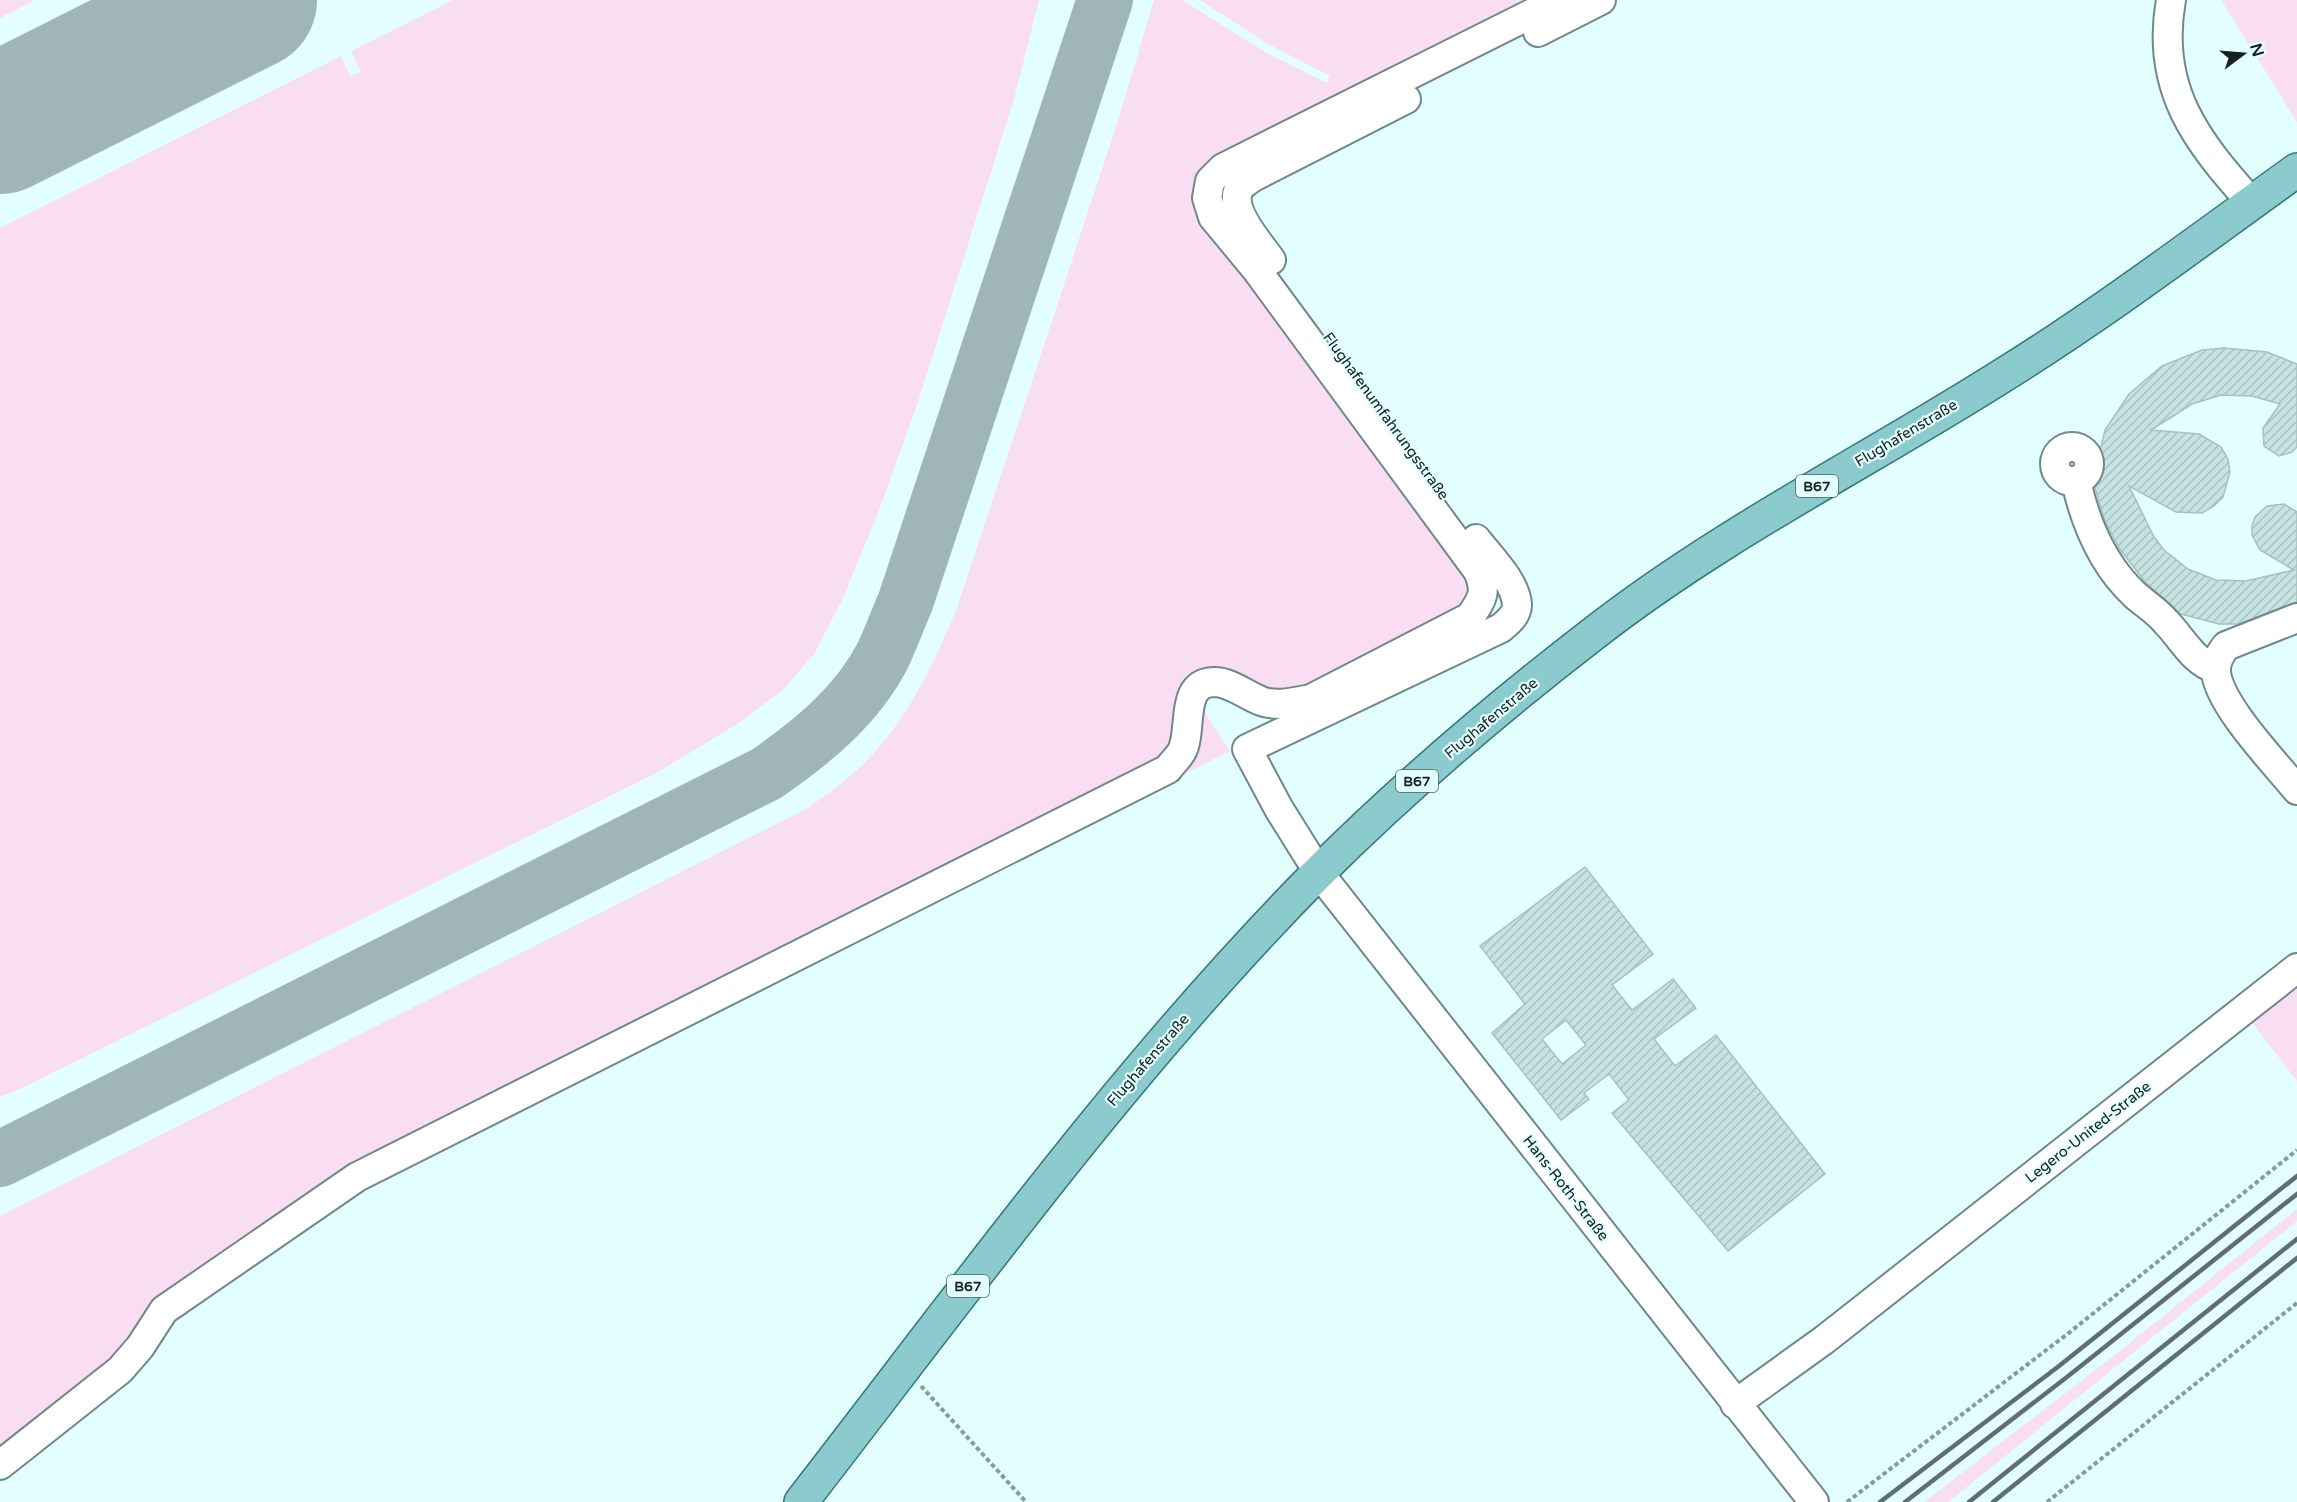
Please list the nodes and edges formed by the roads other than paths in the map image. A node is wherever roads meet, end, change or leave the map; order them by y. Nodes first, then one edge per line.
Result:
1 (1559, 0) edge
2 (1601, 0) edge
3 (2171, 0) edge
4 (2297, 170) edge
5 (2252, 203) junction
6 (2076, 481) dead end
7 (2297, 618) edge
8 (2216, 669) junction
9 (2297, 790) edge
10 (1318, 873) junction
11 (2297, 968) edge
12 (1735, 1404) junction
13 (0, 1465) edge
14 (801, 1502) edge
15 (1814, 1502) edge

1 - 13 street
2 - 10 street, Flughafenumfahrungsstraße
3 - 5 street
4 - 5 main road, Flughafenstraße / B67
5 - 10 main road, Flughafenstraße / B67
6 - 8 street
7 - 8 street
8 - 9 street
10 - 12 street, Hans-Roth-Straße
10 - 14 main road, Flughafenstraße / B67
11 - 12 street, Legero-United-Straße
12 - 15 street, Hans-Roth-Straße

